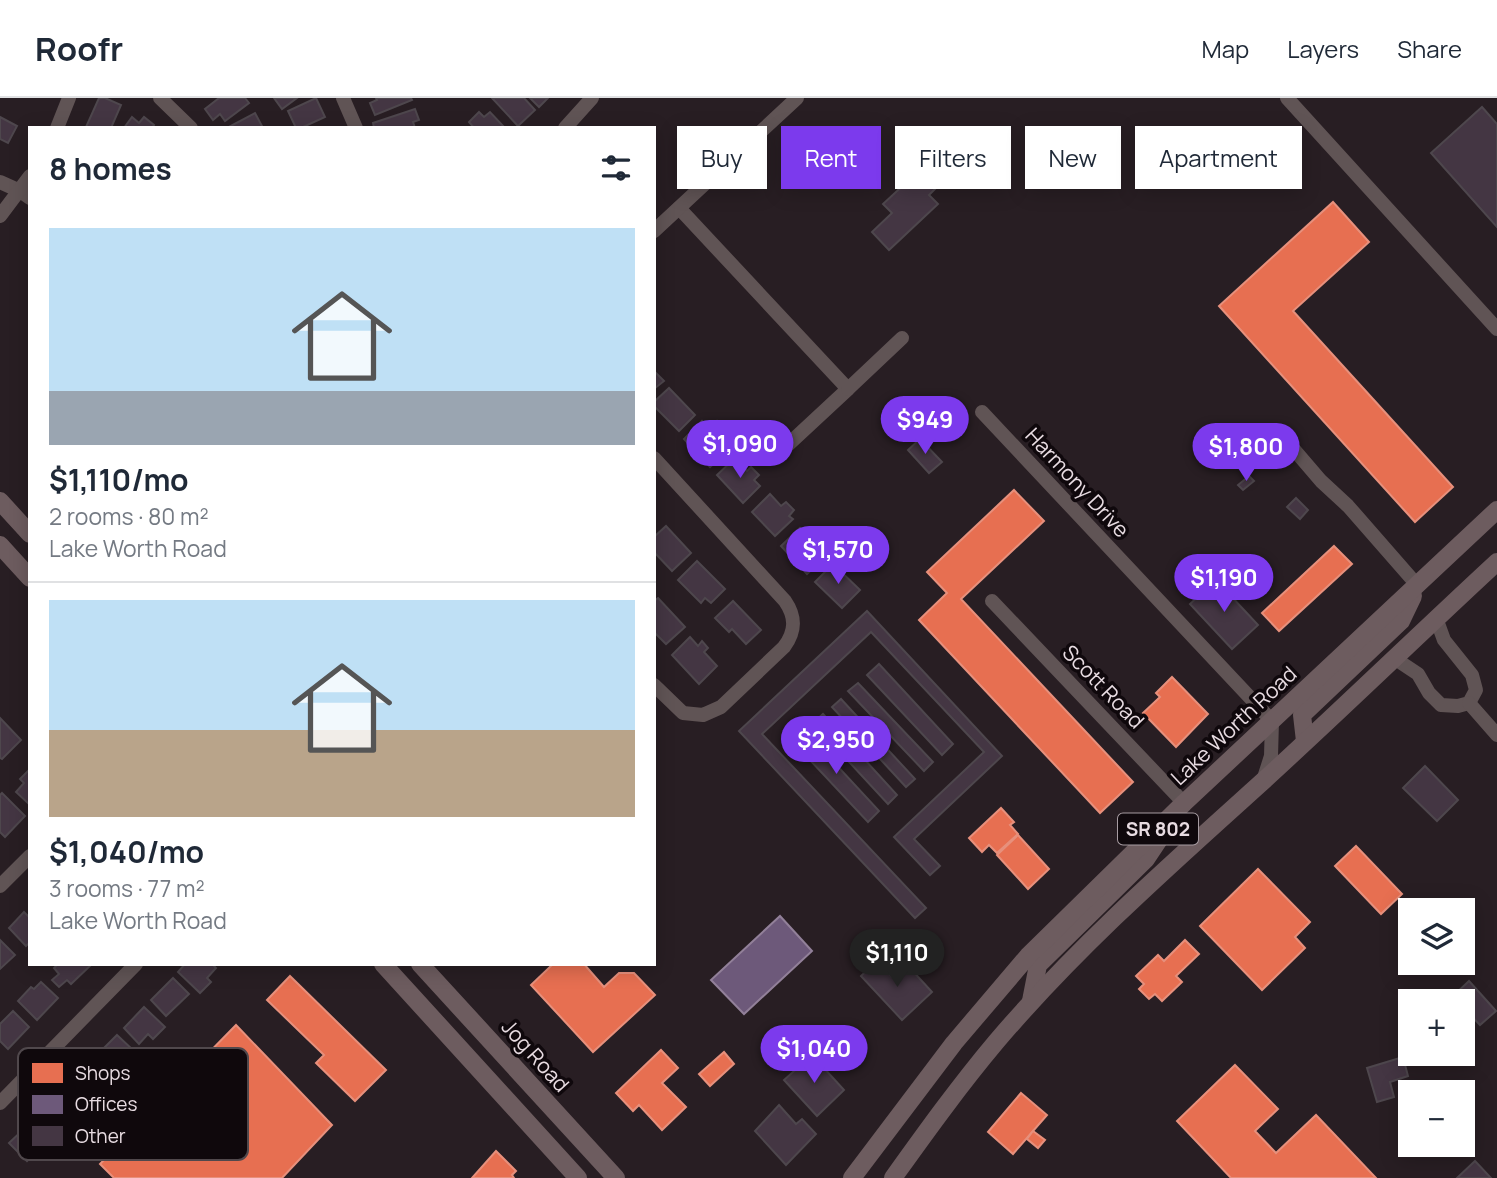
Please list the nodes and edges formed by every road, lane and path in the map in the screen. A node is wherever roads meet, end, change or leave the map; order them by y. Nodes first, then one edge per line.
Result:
1 (69, 98) edge
2 (160, 98) edge
3 (344, 98) edge
4 (592, 98) edge
5 (797, 98) edge
6 (1287, 98) edge
7 (58, 126) edge
8 (189, 126) edge
9 (355, 126) edge
10 (567, 126) edge
11 (0, 181) edge
12 (25, 195) edge
13 (679, 208) junction
14 (0, 216) edge
15 (656, 229) edge
16 (1497, 329) edge
17 (902, 338) dead end
18 (848, 389) junction
19 (982, 412) dead end
20 (1291, 446) dead end
21 (778, 454) dead end
22 (656, 460) edge
23 (0, 501) edge
24 (1497, 510) edge
25 (28, 532) edge
26 (0, 545) edge
27 (1497, 562) edge
28 (28, 576) edge
29 (1418, 586) junction
30 (992, 601) dead end
31 (1436, 618) junction
32 (1394, 658) junction
33 (656, 687) edge
34 (1469, 703) junction
35 (1272, 721) junction
36 (1497, 735) edge
37 (1306, 741) junction
38 (1263, 781) junction
39 (1184, 803) junction
40 (28, 858) edge
41 (0, 886) edge
42 (134, 966) edge
43 (385, 966) edge
44 (422, 966) edge
45 (1030, 1004) junction
46 (54, 1048) edge
47 (18, 1085) edge
48 (0, 1103) edge
49 (578, 1178) edge
50 (616, 1178) edge
51 (852, 1178) edge
52 (893, 1178) edge

1 - 7 street
2 - 8 street
3 - 9 street
4 - 10 street
5 - 13 street
6 - 16 street
11 - 12 street
12 - 14 street
13 - 15 street
13 - 18 street
17 - 18 street
18 - 21 street
19 - 35 street, Harmony Drive
20 - 29 street
22 - 33 street
23 - 25 main road
24 - 29 main road, Lake Worth Road / SR 802
26 - 28 main road
27 - 31 main road, SR 802
29 - 35 main road, Lake Worth Road / SR 802
29 - 37 main road
30 - 39 street, Scott Road
31 - 32 main road, SR 802
31 - 34 street
32 - 34 street
32 - 37 main road, SR 802
34 - 36 street
35 - 38 street
35 - 39 main road, Lake Worth Road / SR 802
37 - 38 main road, SR 802
38 - 45 main road, SR 802
39 - 45 main road
39 - 51 main road, Lake Worth Road / SR 802
40 - 41 street
42 - 46 street
43 - 49 main road
44 - 50 main road, Jog Road
45 - 52 main road, SR 802
47 - 48 street

